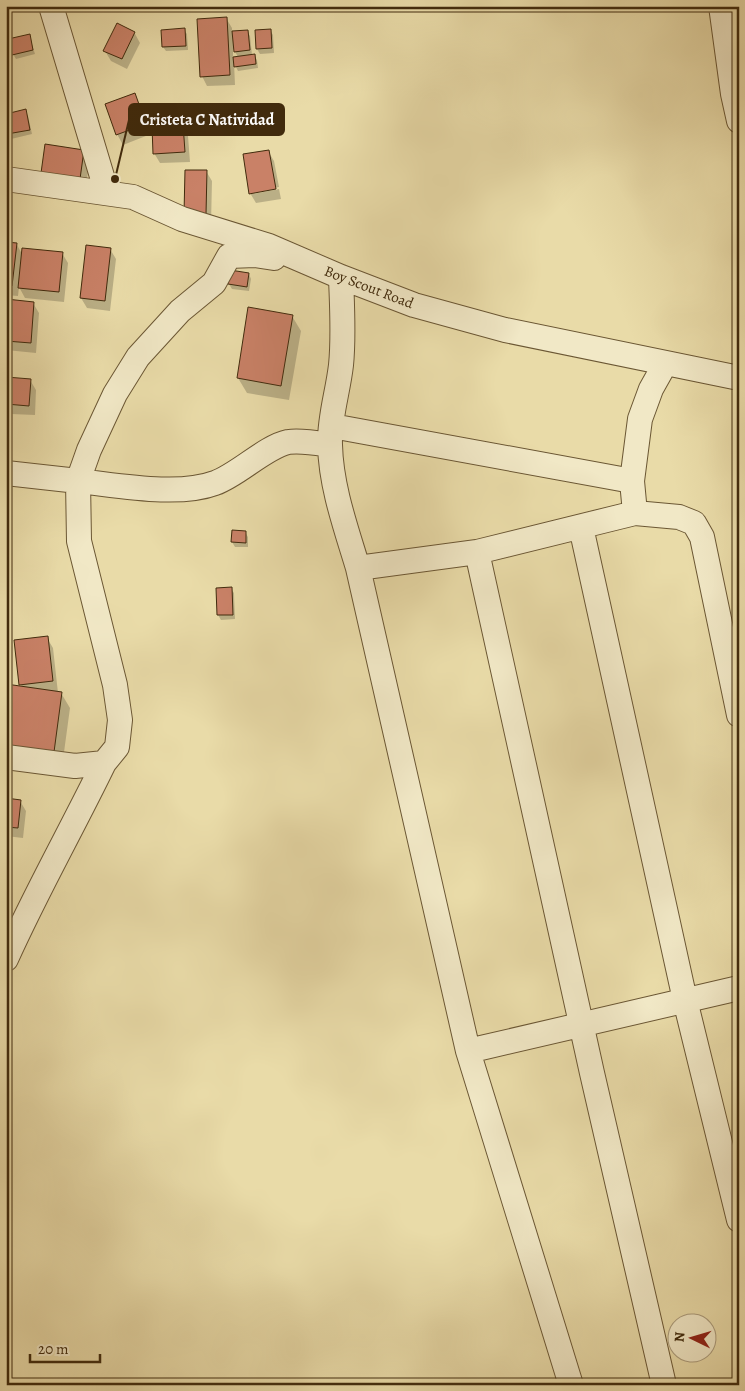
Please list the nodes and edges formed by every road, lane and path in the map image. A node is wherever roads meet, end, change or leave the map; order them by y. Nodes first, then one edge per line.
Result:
1 (51, 6) edge
2 (721, 6) edge
3 (739, 121) edge
4 (6, 179) edge
5 (107, 193) junction
6 (314, 266) junction
7 (341, 277) junction
8 (665, 364) junction
9 (739, 378) edge
10 (331, 436) junction
11 (6, 473) edge
12 (78, 481) junction
13 (632, 481) junction
14 (635, 513) junction
15 (581, 527) junction
16 (476, 552) junction
17 (358, 568) junction
18 (739, 715) edge
19 (6, 757) edge
20 (104, 763) junction
21 (6, 959) edge
22 (739, 988) edge
23 (685, 1000) junction
24 (581, 1024) junction
25 (468, 1051) junction
26 (739, 1220) edge
27 (571, 1385) edge
28 (664, 1385) edge

1 - 5 street
2 - 3 street
4 - 5 street, Boy Scout Road
5 - 6 street, Boy Scout Road
6 - 7 street, Boy Scout Road
6 - 12 street
7 - 8 street, Boy Scout Road
7 - 10 street
8 - 9 street, Boy Scout Road
8 - 13 street
10 - 12 street
10 - 13 street
10 - 17 street
11 - 12 street
12 - 20 street
13 - 14 street
14 - 15 street
14 - 18 street
15 - 16 street
15 - 23 street
16 - 17 street
16 - 24 street
17 - 25 street
19 - 20 street
20 - 21 street
22 - 23 street
23 - 24 street
23 - 26 street
24 - 25 street
24 - 28 street
25 - 27 street

